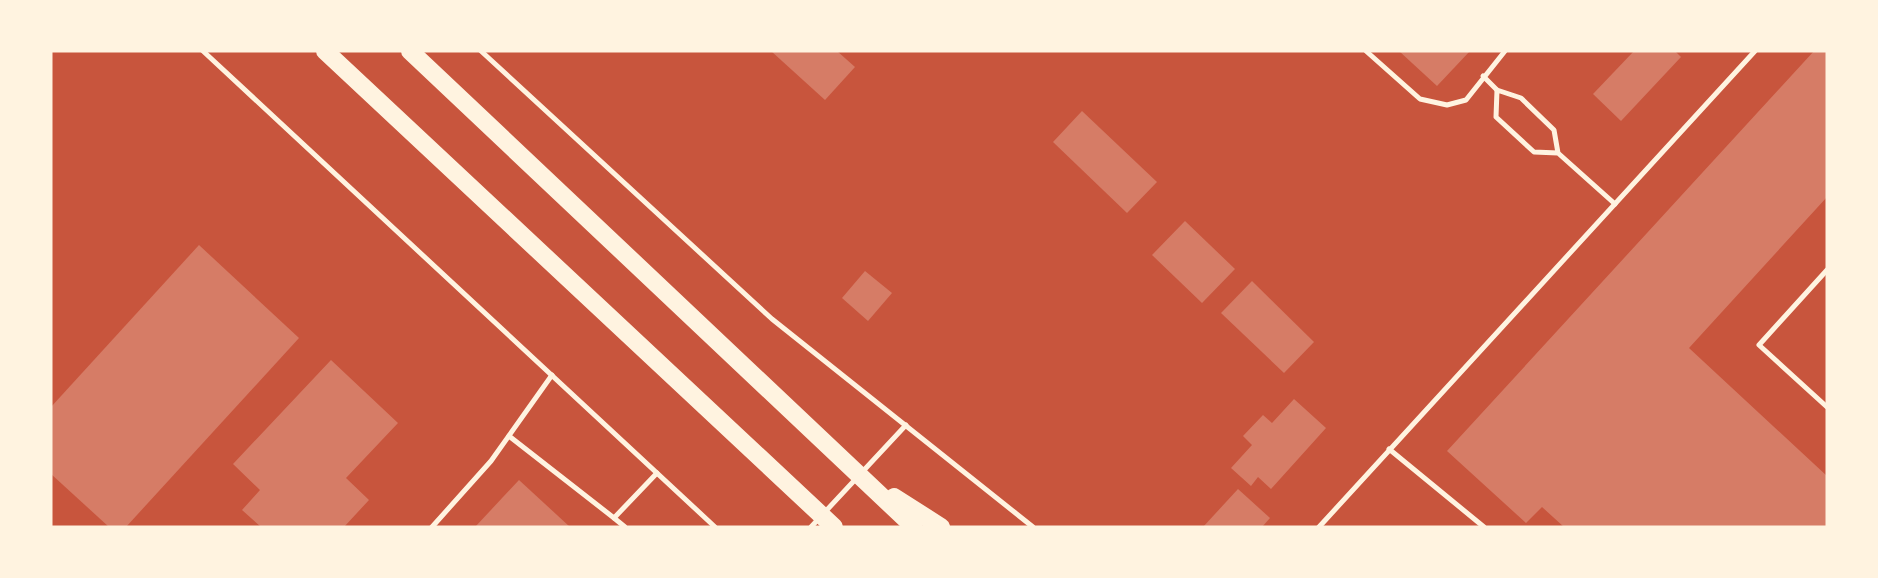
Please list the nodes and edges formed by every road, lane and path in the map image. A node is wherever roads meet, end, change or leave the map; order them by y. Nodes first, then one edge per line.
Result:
1 (203, 51) edge
2 (325, 51) edge
3 (410, 51) edge
4 (481, 51) edge
5 (1366, 51) edge
6 (1505, 51) edge
7 (1755, 51) edge
8 (1483, 76) junction
9 (1497, 90) junction
10 (1558, 153) junction
11 (1615, 204) junction
12 (1827, 270) edge
13 (552, 375) junction
14 (1827, 407) edge
15 (906, 425) junction
16 (509, 436) junction
17 (1389, 449) junction
18 (657, 473) junction
19 (860, 474) junction
20 (614, 518) junction
21 (824, 525) edge
22 (432, 527) edge
23 (625, 527) edge
24 (715, 527) edge
25 (914, 527) edge
26 (941, 527) edge
27 (1032, 527) edge
28 (1319, 527) edge
29 (1484, 527) edge

1 - 13 lane
2 - 21 main road
3 - 19 main road
4 - 15 lane
5 - 8 lane
6 - 8 lane
7 - 11 lane
8 - 9 lane
9 - 10 lane
9 - 10 lane
10 - 11 lane
11 - 17 lane
12 - 14 lane
13 - 16 lane
13 - 18 lane
15 - 19 lane
15 - 27 lane
16 - 20 lane
16 - 22 lane
17 - 28 lane
17 - 29 lane
18 - 20 lane
18 - 24 lane
19 - 21 lane
19 - 25 main road
19 - 26 main road
20 - 23 lane

